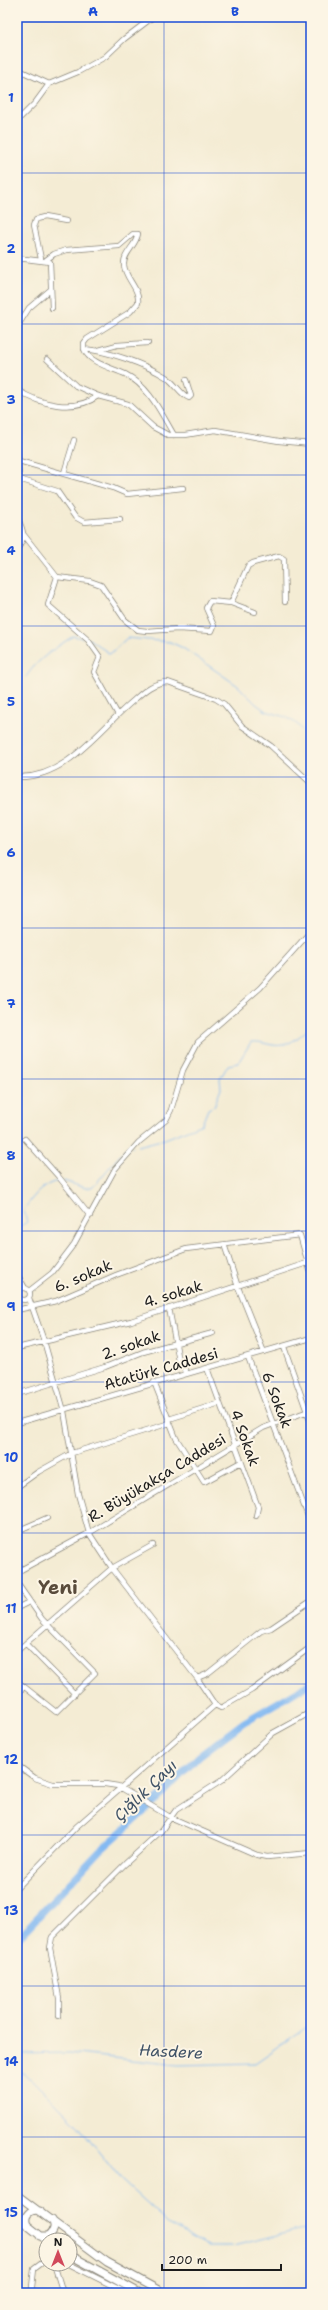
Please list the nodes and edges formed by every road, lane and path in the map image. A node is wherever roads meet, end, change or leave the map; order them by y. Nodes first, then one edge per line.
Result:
1 (153, 17) edge
2 (17, 69) edge
3 (49, 84) junction
4 (17, 121) edge
5 (66, 221) dead end
6 (17, 258) edge
7 (44, 260) junction
8 (50, 290) junction
9 (52, 308) dead end
10 (17, 327) edge
11 (148, 343) dead end
12 (84, 349) junction
13 (99, 350) junction
14 (47, 359) dead end
15 (186, 380) dead end
16 (17, 390) edge
17 (98, 396) junction
18 (174, 435) junction
19 (74, 440) dead end
20 (311, 444) edge
21 (17, 446) edge
22 (19, 461) junction
23 (64, 473) junction
24 (19, 479) junction
25 (183, 488) dead end
26 (17, 489) edge
27 (17, 517) edge
28 (120, 520) dead end
29 (24, 535) junction
30 (17, 549) edge
31 (57, 577) junction
32 (285, 602) dead end
33 (231, 603) junction
34 (255, 612) dead end
35 (118, 713) junction
36 (17, 777) edge
37 (310, 782) edge
38 (311, 931) edge
39 (25, 1139) dead end
40 (90, 1216) junction
41 (224, 1244) junction
42 (307, 1263) junction
43 (17, 1274) edge
44 (311, 1274) edge
45 (17, 1285) edge
46 (238, 1287) junction
47 (25, 1288) junction
48 (29, 1291) junction
49 (18, 1292) edge
50 (29, 1298) junction
51 (18, 1299) edge
52 (33, 1306) junction
53 (169, 1308) junction
54 (17, 1310) edge
55 (213, 1333) dead end
56 (311, 1338) edge
57 (44, 1341) junction
58 (175, 1343) junction
59 (284, 1346) junction
60 (17, 1348) edge
61 (264, 1352) junction
62 (248, 1357) junction
63 (207, 1368) junction
64 (187, 1373) junction
65 (56, 1382) junction
66 (154, 1382) junction
67 (17, 1394) edge
68 (220, 1403) junction
69 (64, 1411) junction
70 (309, 1411) edge
71 (169, 1421) junction
72 (17, 1423) edge
73 (273, 1424) junction
74 (311, 1424) edge
75 (235, 1445) junction
76 (72, 1453) junction
77 (241, 1462) junction
78 (195, 1468) junction
79 (17, 1487) edge
80 (256, 1516) dead end
81 (47, 1518) dead end
82 (309, 1519) dead end
83 (17, 1531) edge
84 (89, 1533) junction
85 (153, 1545) dead end
86 (17, 1563) edge
87 (112, 1568) junction
88 (19, 1571) edge
89 (17, 1583) edge
90 (29, 1602) junction
91 (308, 1603) dead end
92 (17, 1608) edge
93 (48, 1625) junction
94 (26, 1644) junction
95 (311, 1647) edge
96 (17, 1651) edge
97 (197, 1678) junction
98 (17, 1681) edge
99 (23, 1688) junction
100 (17, 1694) edge
101 (75, 1694) junction
102 (215, 1705) junction
103 (311, 1712) edge
104 (17, 1766) edge
105 (122, 1788) junction
106 (170, 1817) junction
107 (311, 1853) edge
108 (17, 1888) edge
109 (59, 2016) dead end
110 (17, 2195) edge
111 (40, 2211) junction
112 (21, 2220) edge
113 (52, 2220) junction
114 (53, 2232) edge
115 (38, 2235) edge
116 (78, 2260) edge
117 (38, 2267) edge
118 (78, 2267) edge
119 (56, 2272) edge
120 (101, 2276) junction
121 (32, 2287) dead end
122 (63, 2293) edge
123 (127, 2293) edge
124 (140, 2293) edge
125 (164, 2293) edge

1 - 3 street
2 - 3 street
3 - 4 street
5 - 7 street
6 - 7 street
7 - 8 street
7 - 12 street
8 - 9 street
8 - 10 street
11 - 13 street
12 - 13 street
12 - 18 street
13 - 15 street
14 - 17 street
16 - 17 street
17 - 18 street
18 - 20 street
19 - 23 street
21 - 22 street
22 - 23 street
22 - 24 street
23 - 25 street
24 - 26 street
24 - 28 street
27 - 29 street
29 - 30 street
29 - 31 street
31 - 33 street
31 - 35 street
32 - 33 street
33 - 34 street
35 - 36 street
35 - 37 street
38 - 40 street
39 - 40 street
40 - 48 street
41 - 42 street, 6. sokak
41 - 46 street
41 - 52 street, 6. sokak
42 - 44 street
42 - 46 street, 4. sokak
43 - 47 street
45 - 49 street
46 - 53 street, 4. sokak
46 - 61 street
47 - 48 street
47 - 49 street
48 - 50 street
49 - 51 street
50 - 51 street
50 - 52 street
52 - 54 street, 6. sokak
52 - 57 street
53 - 57 street, 4. sokak
53 - 58 street
55 - 58 street, 2. sokak
56 - 59 street, Atatürk Caddesi
57 - 60 street, 4. sokak
57 - 65 street
58 - 64 street
58 - 65 street, 2. sokak
59 - 61 street, Atatürk Caddesi
59 - 70 street
61 - 62 street, Atatürk Caddesi
62 - 63 street, Atatürk Caddesi
62 - 73 street, 6 Sokak
63 - 64 street, Atatürk Caddesi
63 - 68 street, 4 Sokak
64 - 66 street, Atatürk Caddesi
65 - 67 street, 2. sokak
65 - 69 street
66 - 69 street, Atatürk Caddesi
66 - 71 street
68 - 71 street
68 - 75 street, 4 Sokak
69 - 72 street, Atatürk Caddesi
69 - 76 street
70 - 73 street, R. Büyükakça Caddesi
70 - 74 street
71 - 76 street
71 - 78 street
73 - 75 street, R. Büyükakça Caddesi
73 - 82 street, 6 Sokak
75 - 77 street, 4 Sokak
75 - 78 street, R. Büyükakça Caddesi
76 - 79 street
76 - 84 street
77 - 78 street
77 - 80 street, 4 Sokak
78 - 84 street, R. Büyükakça Caddesi
81 - 83 street
84 - 87 street
84 - 88 street, R. Büyükakça Caddesi
85 - 87 street
86 - 88 street
87 - 93 street
87 - 97 street
89 - 90 street
90 - 92 street
90 - 93 street
91 - 97 street
93 - 94 street
93 - 101 street
94 - 96 street
94 - 101 street
95 - 102 street
97 - 102 street
98 - 99 street
99 - 100 street
99 - 101 street
102 - 105 street
103 - 106 street
104 - 105 street
105 - 106 street
105 - 108 street
106 - 107 street
106 - 109 street
110 - 111 highway
111 - 112 highway
111 - 113 highway
112 - 115 highway
113 - 114 highway
113 - 125 highway
116 - 120 highway
117 - 121 street
118 - 120 street
119 - 122 street
120 - 123 street
120 - 124 highway

